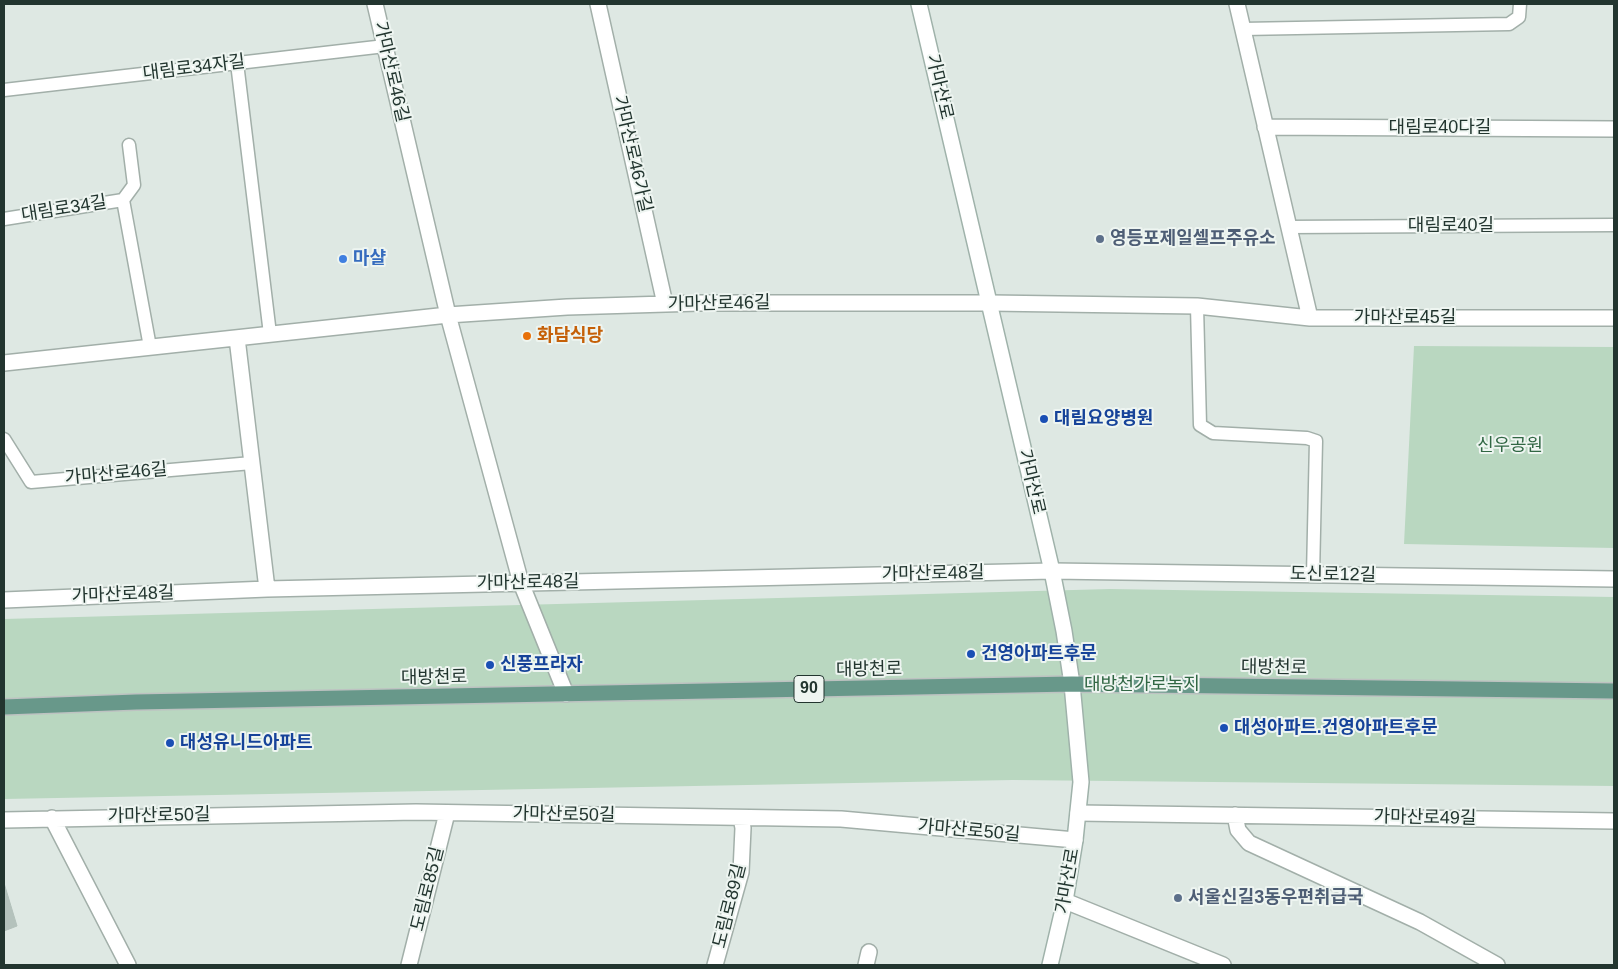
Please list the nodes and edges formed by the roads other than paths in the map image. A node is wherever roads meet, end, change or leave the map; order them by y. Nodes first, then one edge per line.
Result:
1 (375, 4) edge
2 (598, 4) edge
3 (920, 4) edge
4 (1237, 4) edge
5 (1520, 4) edge
6 (1242, 29) junction
7 (384, 46) junction
8 (237, 63) junction
9 (4, 90) edge
10 (1265, 127) junction
11 (1614, 129) edge
12 (129, 145) dead end
13 (124, 200) junction
14 (4, 219) edge
15 (1614, 225) edge
16 (1288, 227) junction
17 (990, 303) junction
18 (665, 304) junction
19 (1197, 306) junction
20 (448, 315) junction
21 (1310, 318) junction
22 (1614, 318) edge
23 (270, 334) junction
24 (237, 338) junction
25 (150, 347) junction
26 (4, 363) edge
27 (4, 439) edge
28 (252, 462) junction
29 (1052, 571) junction
30 (1313, 575) junction
31 (1614, 579) edge
32 (521, 583) junction
33 (267, 589) junction
34 (4, 600) edge
35 (1072, 684) junction
36 (1614, 691) edge
37 (566, 694) junction
38 (4, 707) edge
39 (447, 813) junction
40 (1078, 813) junction
41 (1235, 815) junction
42 (52, 818) junction
43 (742, 818) junction
44 (4, 820) edge
45 (1614, 821) edge
46 (1075, 840) junction
47 (1065, 901) junction
48 (128, 965) edge
49 (408, 965) edge
50 (715, 965) edge
51 (1050, 965) edge
52 (1223, 965) edge
53 (1497, 965) edge

1 - 7 street, 가마산로46길
2 - 18 street, 가마산로46가길
3 - 17 street, 가마산로
4 - 6 street
5 - 6 lane
6 - 10 street
7 - 8 lane, 대림로34자길
7 - 20 street, 가마산로46길
8 - 9 lane, 대림로34자길
8 - 23 lane
10 - 11 street, 대림로40다길
10 - 16 street
12 - 13 lane
13 - 14 lane, 대림로34길
13 - 25 lane
15 - 16 lane, 대림로40길
16 - 21 street
17 - 18 street, 가마산로46길
17 - 19 street, 가마산로45길
17 - 29 street, 가마산로
18 - 20 street, 가마산로46길
19 - 21 street, 가마산로45길
19 - 30 lane
20 - 23 street, 가마산로46길
20 - 32 street, 가마산로46길
21 - 22 street, 가마산로45길
23 - 24 street, 가마산로46길
24 - 25 street, 가마산로46길
24 - 28 street
25 - 26 street, 가마산로46길
27 - 28 lane, 가마산로46길
28 - 33 street
29 - 30 street, 도신로12길
29 - 32 street, 가마산로48길
29 - 35 street, 가마산로
30 - 31 street, 도신로12길
32 - 33 street, 가마산로48길
32 - 37 street, 가마산로46길
33 - 34 street, 가마산로48길
35 - 36 main road, 대방천로 / 90
35 - 37 main road, 대방천로 / 90
35 - 40 street, 가마산로
37 - 38 main road, 대방천로 / 90
39 - 42 street, 가마산로50길
39 - 43 street, 가마산로50길
39 - 49 street, 도림로85길
40 - 41 street, 가마산로49길
40 - 46 street, 가마산로
41 - 45 street, 가마산로49길
41 - 53 street
42 - 44 street, 가마산로50길
42 - 48 street
43 - 46 street, 가마산로50길
43 - 50 street, 도림로89길
46 - 47 street, 가마산로
47 - 51 street, 가마산로
47 - 52 street

